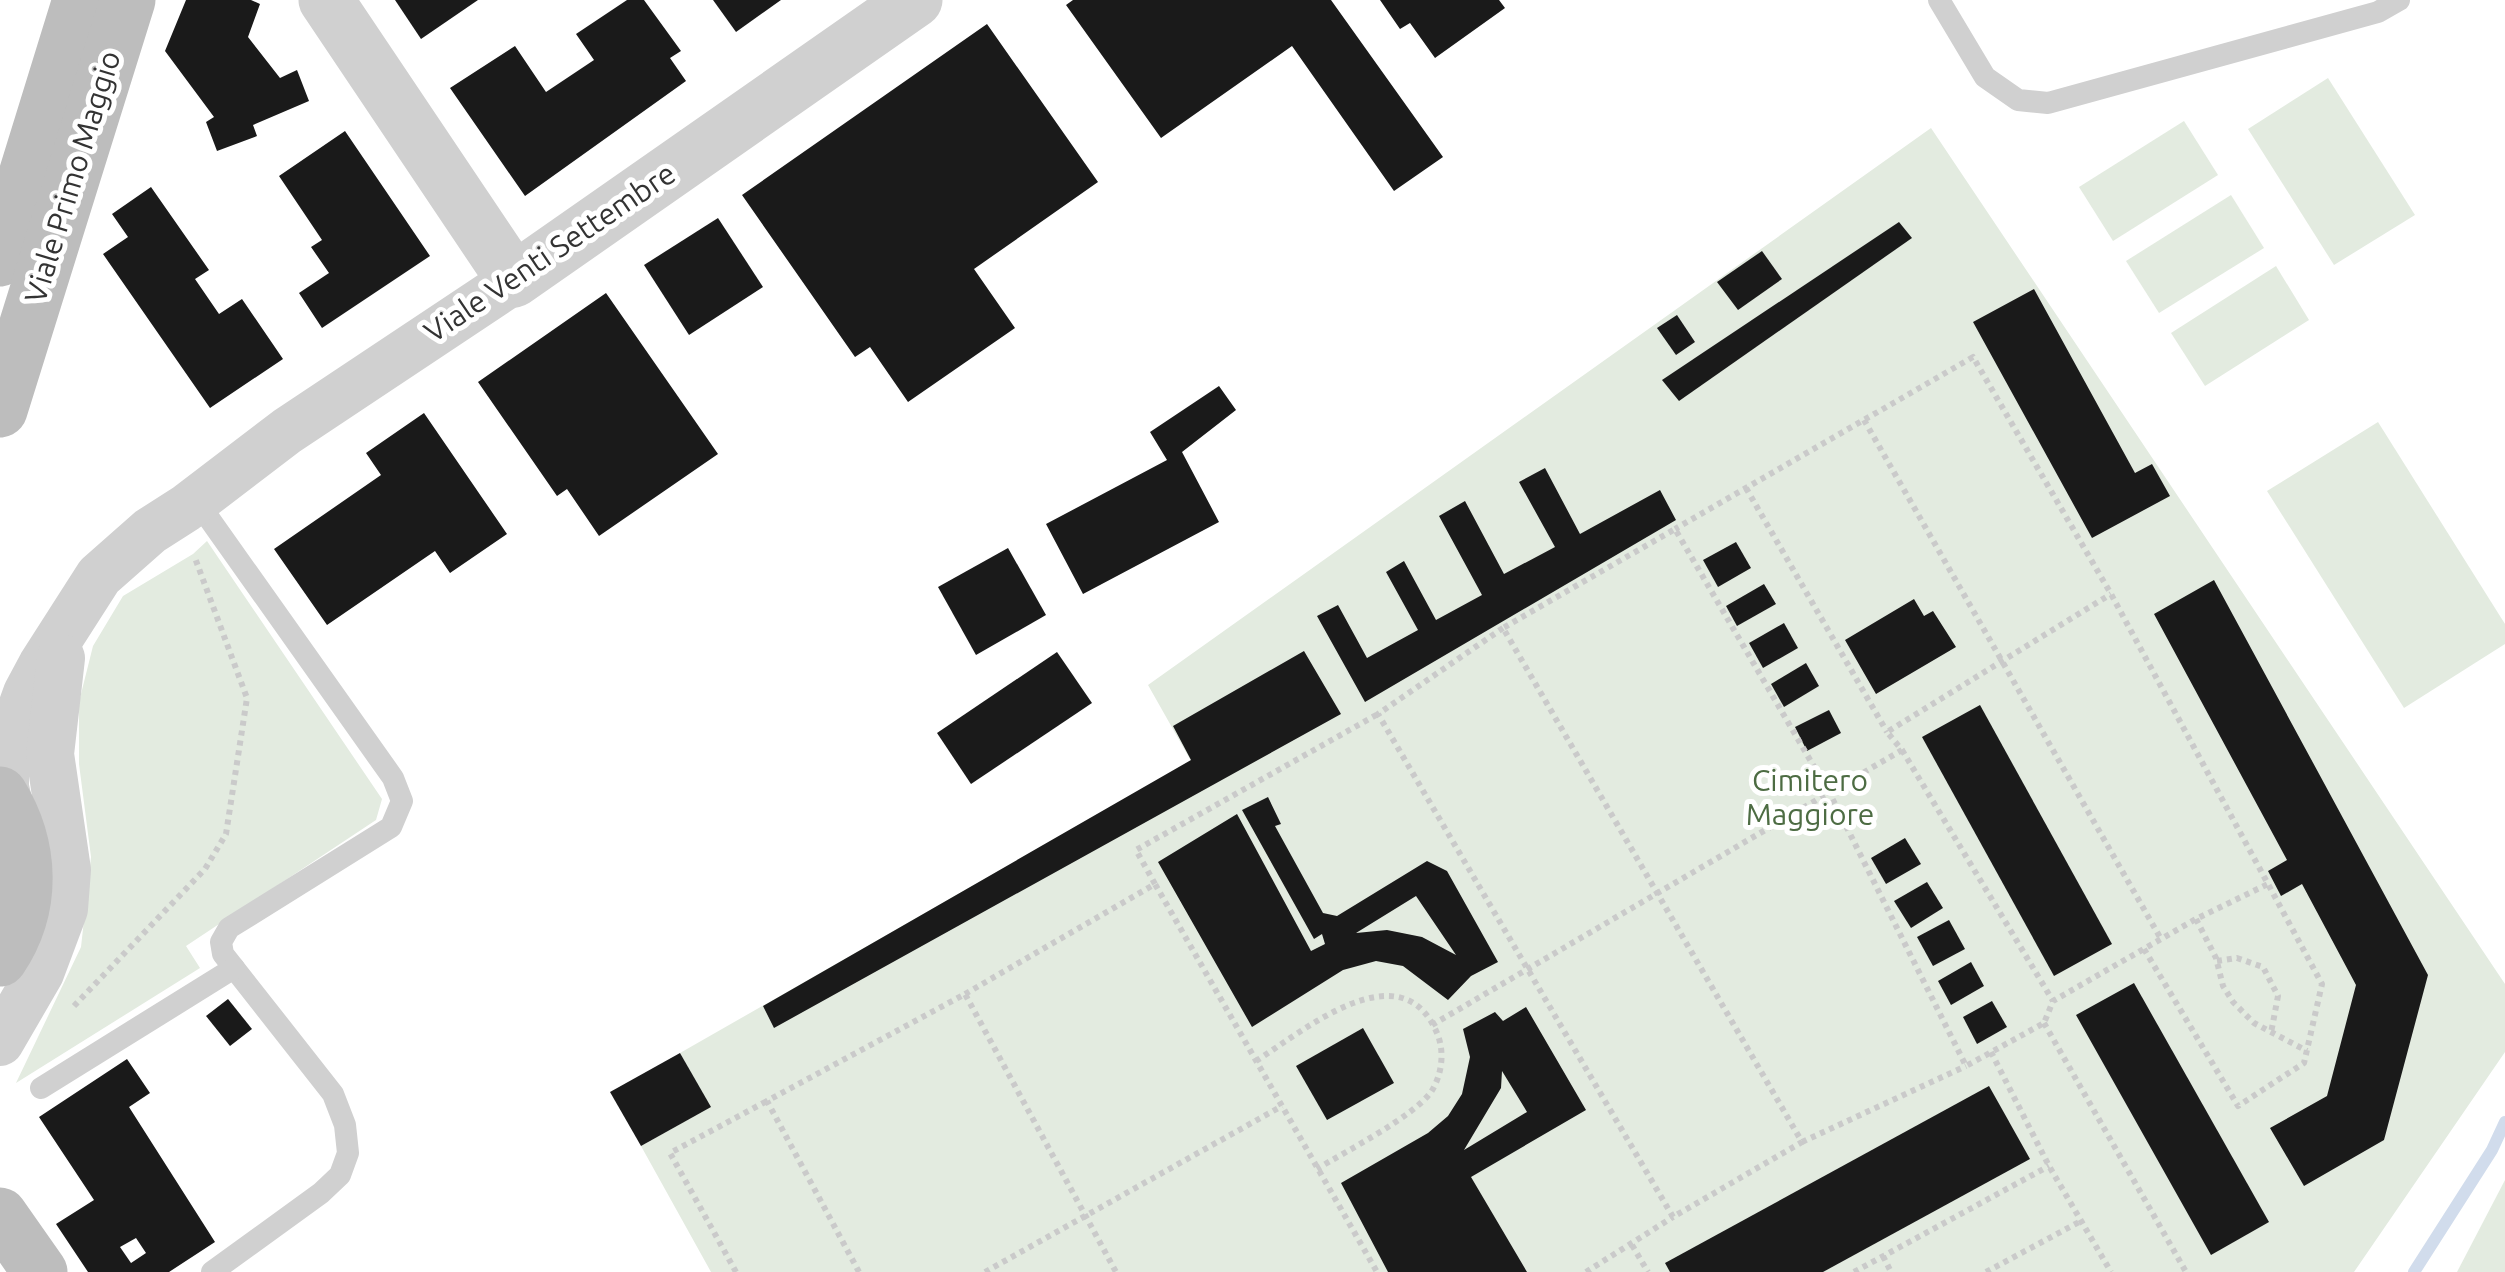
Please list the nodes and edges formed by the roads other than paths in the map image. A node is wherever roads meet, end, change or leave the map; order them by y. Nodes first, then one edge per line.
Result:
1 (80, 0) edge
2 (128, 0) edge
3 (326, 0) edge
4 (914, 0) edge
5 (1939, 0) edge
6 (2399, 0) edge
7 (0, 259) edge
8 (514, 280) junction
9 (0, 410) edge
10 (191, 504) junction
11 (69, 622) junction
12 (5, 802) edge
13 (0, 959) edge
14 (234, 968) junction
15 (0, 1042) edge
16 (41, 1088) dead end
17 (212, 1272) edge

1 - 7 main road, Viale Primo Maggio
2 - 9 main road, Viale Primo Maggio
3 - 8 street
4 - 8 street, Viale Venti Settembre
5 - 6 lane
8 - 10 street, Viale Venti Settembre
10 - 11 street, Viale Venti Settembre
10 - 14 lane
11 - 12 street, Viale Venti Settembre
11 - 15 street
12 - 13 main road
14 - 16 lane
14 - 17 lane

